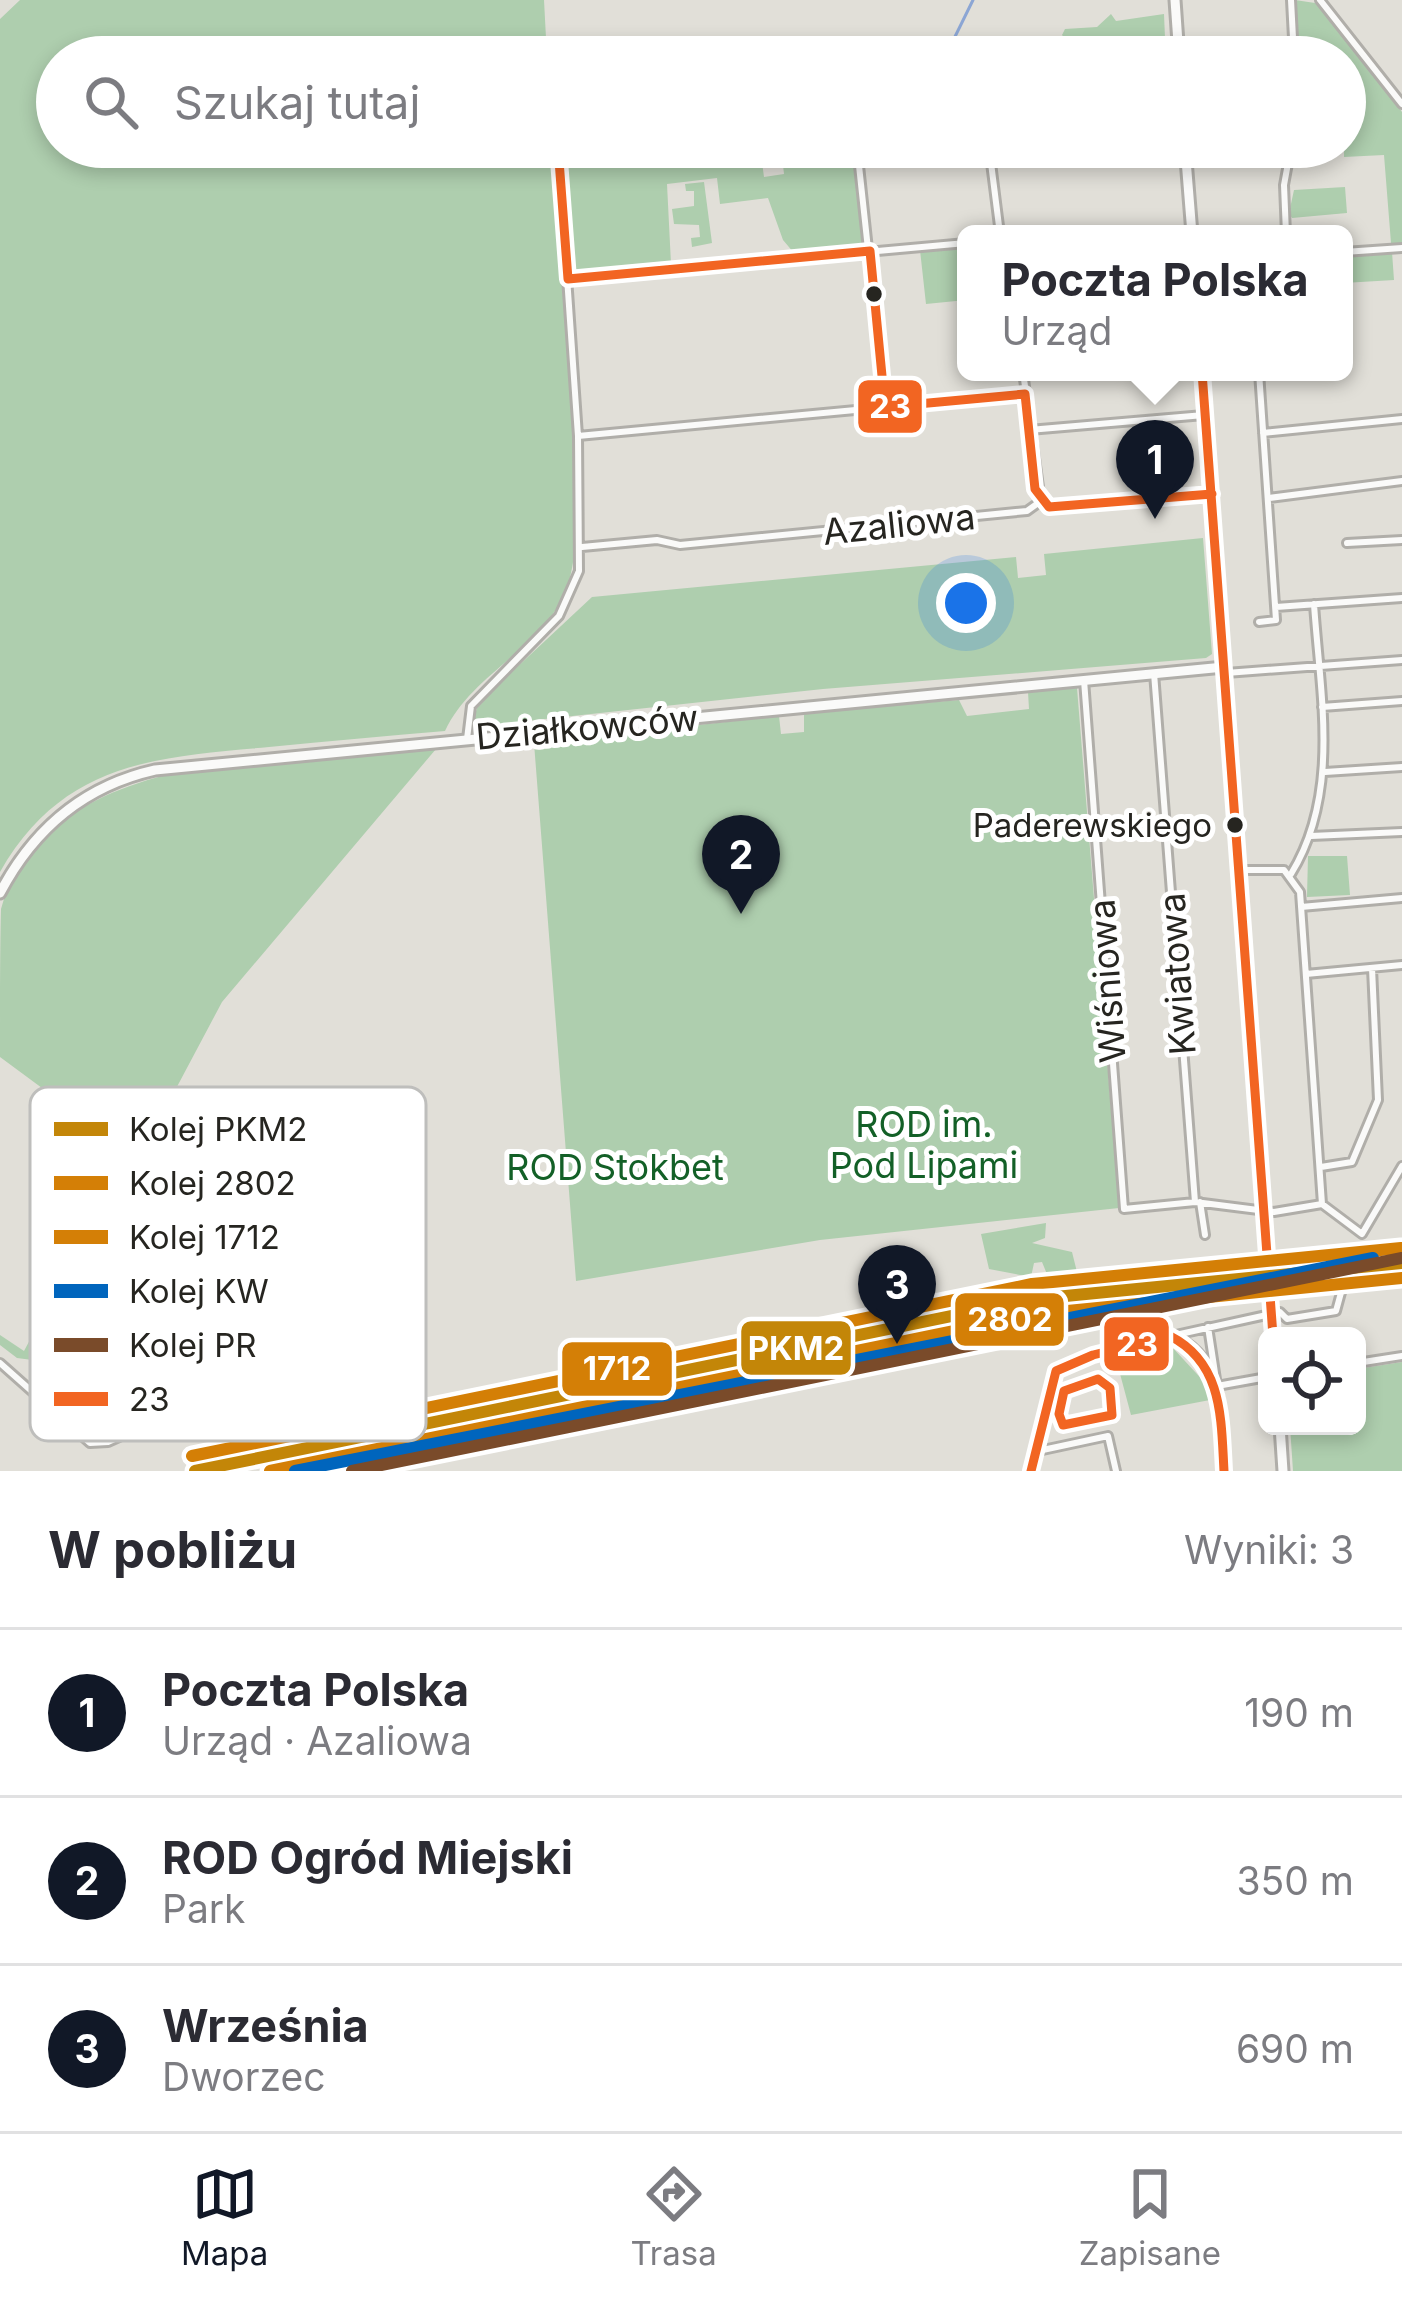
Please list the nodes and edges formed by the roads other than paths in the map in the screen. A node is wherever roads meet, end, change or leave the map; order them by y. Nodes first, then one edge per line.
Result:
1 (1174, 0) edge
2 (1291, 0) edge
3 (1320, 0) edge
4 (1177, 36) edge
5 (1293, 36) edge
6 (1348, 36) edge
7 (1366, 58) edge
8 (1402, 104) edge
9 (560, 168) edge
10 (860, 168) edge
11 (992, 168) edge
12 (1187, 168) edge
13 (1288, 168) edge
14 (999, 225) edge
15 (1191, 225) edge
16 (1286, 225) edge
17 (957, 244) edge
18 (1402, 248) edge
19 (870, 251) junction
20 (1353, 251) edge
21 (568, 279) junction
22 (1023, 381) edge
23 (1203, 381) edge
24 (1260, 381) edge
25 (1024, 394) junction
26 (884, 407) junction
27 (1205, 415) junction
28 (1402, 419) edge
29 (1028, 430) junction
30 (1263, 433) junction
31 (578, 436) junction
32 (1402, 482) edge
33 (1212, 494) junction
34 (1268, 498) junction
35 (1041, 501) junction
36 (1402, 540) edge
37 (1347, 543) dead end
38 (582, 547) junction
39 (1402, 598) edge
40 (1314, 604) junction
41 (1276, 607) junction
42 (1259, 622) dead end
43 (1402, 660) edge
44 (1318, 666) junction
45 (1224, 670) junction
46 (1154, 673) junction
47 (1084, 680) junction
48 (1402, 700) edge
49 (1321, 707) junction
50 (467, 739) junction
51 (1402, 767) edge
52 (1325, 772) junction
53 (1402, 832) edge
54 (1311, 836) junction
55 (1239, 870) junction
56 (1291, 874) junction
57 (0, 893) edge
58 (1402, 898) edge
59 (1301, 907) junction
60 (1402, 965) edge
61 (1372, 968) junction
62 (1306, 974) junction
63 (1260, 1148) dead end
64 (1402, 1166) edge
65 (1321, 1167) junction
66 (1197, 1202) junction
67 (1322, 1204) junction
68 (1205, 1235) dead end
69 (1342, 1289) dead end
70 (1208, 1327) junction
71 (1170, 1336) junction
72 (1402, 1356) edge
73 (1366, 1362) edge
74 (0, 1363) edge
75 (1258, 1379) edge
76 (1217, 1386) junction
77 (30, 1390) edge
78 (1281, 1435) edge
79 (1035, 1451) junction
80 (1030, 1471) edge
81 (1115, 1471) edge
82 (1224, 1471) edge
83 (1283, 1471) edge

1 - 4 street
2 - 5 street
3 - 6 street
7 - 8 street
9 - 21 street
10 - 19 street
11 - 14 street
12 - 15 street
13 - 16 street
17 - 19 street
18 - 20 street
19 - 21 street
19 - 26 street
21 - 31 street
22 - 25 street
23 - 27 street
24 - 30 street
25 - 26 street
25 - 29 street
26 - 31 street
27 - 29 street
27 - 33 street
28 - 30 street
29 - 35 street
30 - 34 street
31 - 38 street
32 - 34 street
33 - 35 street, Azaliowa
33 - 45 street
34 - 41 street
35 - 38 street, Azaliowa
36 - 37 street
38 - 50 street
39 - 40 street
40 - 41 street
40 - 44 street
41 - 42 street
43 - 44 street
44 - 45 street
44 - 49 street
45 - 46 street, Działkowców
45 - 55 street
46 - 47 street, Działkowców
46 - 66 street, Kwiatowa
47 - 50 street, Działkowców
47 - 66 street, Wiśniowa
48 - 49 street
49 - 52 street
50 - 57 street, Działkowców
51 - 52 street
52 - 54 street
53 - 54 street
54 - 56 street
55 - 56 street
55 - 63 street
56 - 59 street
58 - 59 street
59 - 62 street
60 - 61 street
61 - 62 street
61 - 65 street
62 - 65 street
64 - 67 street
65 - 67 street
66 - 67 street
66 - 68 street, Kwiatowa
69 - 70 street
70 - 71 street
70 - 76 street
71 - 76 street
71 - 79 street
72 - 73 street
74 - 77 street
75 - 76 street
76 - 82 street
78 - 83 street
79 - 80 street
79 - 81 street

